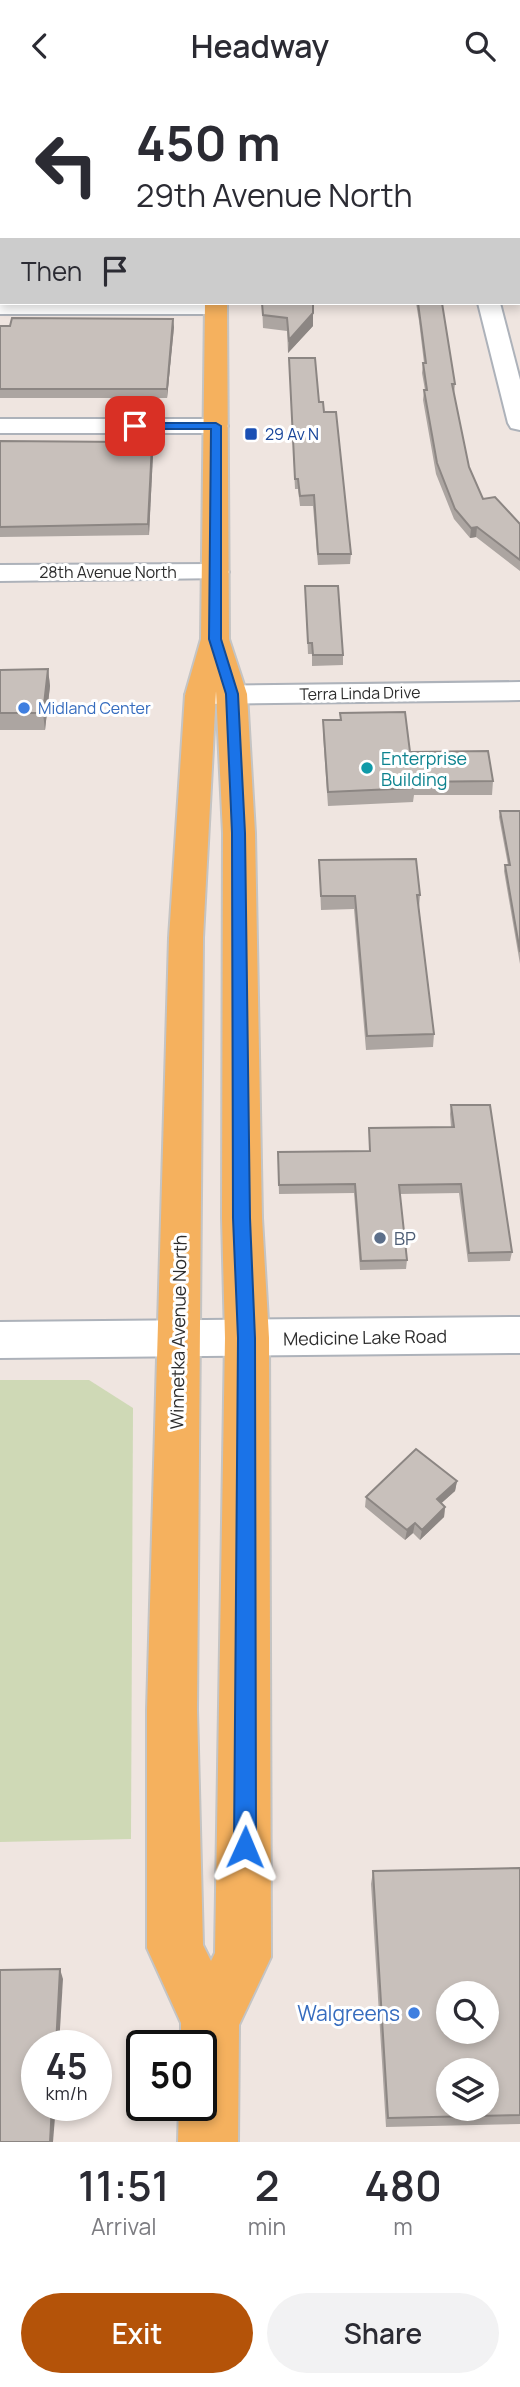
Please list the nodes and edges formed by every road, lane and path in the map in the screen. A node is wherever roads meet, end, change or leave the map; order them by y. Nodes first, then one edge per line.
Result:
1 (216, 305) edge
2 (490, 305) edge
3 (0, 307) edge
4 (520, 423) edge
5 (0, 426) edge
6 (216, 426) junction
7 (215, 572) junction
8 (0, 573) edge
9 (520, 691) edge
10 (216, 695) junction
11 (520, 1335) edge
12 (247, 1338) junction
13 (177, 1339) junction
14 (0, 1340) edge
15 (210, 2021) junction
16 (208, 2142) edge

1 - 3 street
1 - 6 main road, Winnetka Avenue North
2 - 4 street
5 - 6 street
6 - 7 main road, Winnetka Avenue North
7 - 8 street, 28th Avenue North
7 - 10 main road, Winnetka Avenue North
9 - 10 street, Terra Linda Drive
10 - 12 main road, Winnetka Avenue North
10 - 13 main road, Winnetka Avenue North
11 - 12 street, Medicine Lake Road
12 - 13 street, Medicine Lake Road
12 - 15 main road, Winnetka Avenue North
13 - 14 street, Medicine Lake Road
13 - 15 main road, Winnetka Avenue North
15 - 16 main road, Winnetka Avenue North

